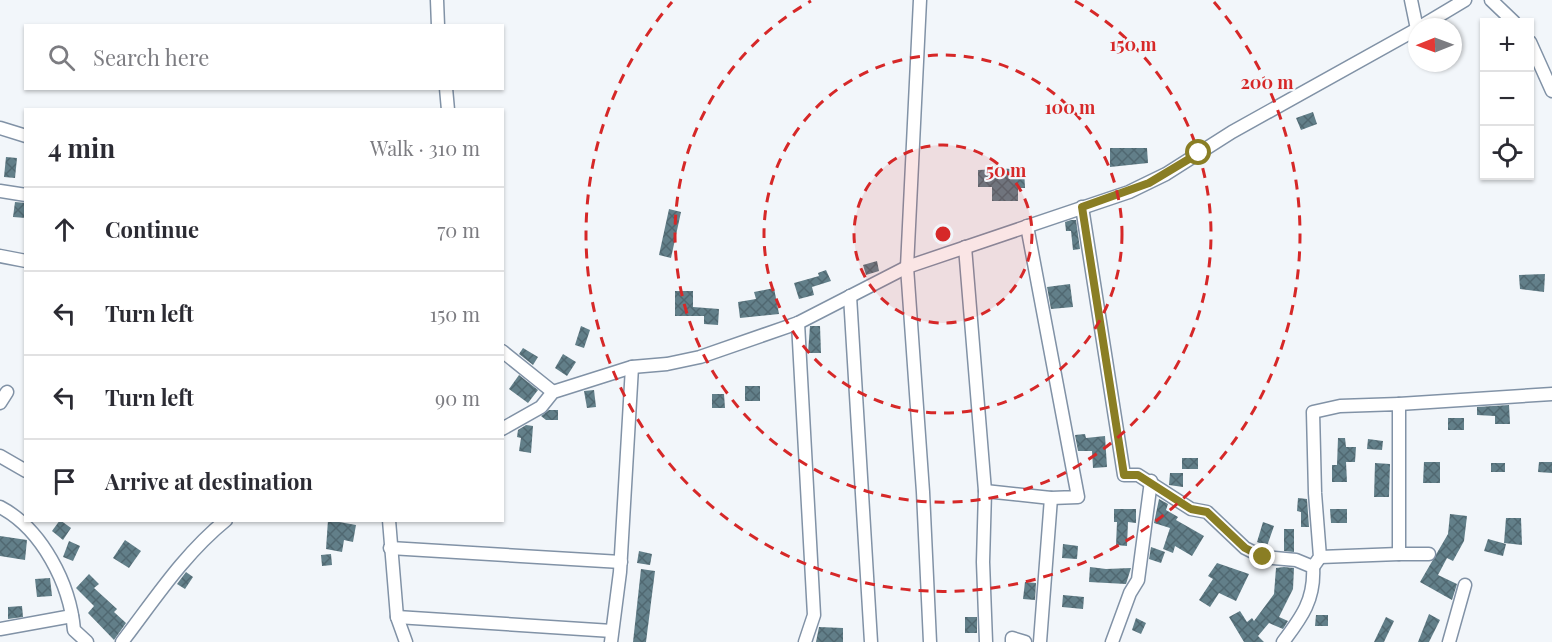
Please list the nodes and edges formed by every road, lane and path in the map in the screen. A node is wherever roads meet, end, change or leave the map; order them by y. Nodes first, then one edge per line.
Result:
1 (437, 0) edge
2 (920, 0) edge
3 (1411, 0) edge
4 (1465, 0) edge
5 (1491, 0) edge
6 (1416, 18) edge
7 (1435, 18) edge
8 (1510, 18) edge
9 (438, 24) edge
10 (1408, 34) edge
11 (1534, 51) edge
12 (446, 90) edge
13 (1552, 91) edge
14 (448, 108) edge
15 (0, 117) edge
16 (3, 128) edge
17 (24, 135) edge
18 (0, 191) edge
19 (24, 195) edge
20 (1082, 207) junction
21 (1027, 226) junction
22 (965, 247) junction
23 (0, 256) edge
24 (24, 261) edge
25 (907, 267) junction
26 (850, 296) junction
27 (798, 323) junction
28 (504, 353) edge
29 (632, 367) junction
30 (7, 392) dead end
31 (553, 392) junction
32 (1552, 394) edge
33 (0, 403) edge
34 (1399, 404) junction
35 (504, 428) edge
36 (0, 456) edge
37 (24, 470) edge
38 (1151, 481) junction
39 (985, 491) junction
40 (1051, 498) junction
41 (0, 507) edge
42 (224, 522) edge
43 (389, 522) edge
44 (390, 548) junction
45 (1399, 554) junction
46 (1429, 554) dead end
47 (621, 562) junction
48 (1316, 562) junction
49 (1465, 585) dead end
50 (72, 616) junction
51 (397, 617) junction
52 (0, 629) edge
53 (611, 637) edge
54 (87, 642) edge
55 (122, 642) edge
56 (406, 642) edge
57 (805, 642) edge
58 (871, 642) edge
59 (930, 642) edge
60 (986, 642) edge
61 (1012, 642) edge
62 (1025, 642) edge
63 (1040, 642) edge
64 (1113, 642) edge
65 (1283, 642) edge
66 (1449, 642) edge

1 - 9 street
2 - 25 street
3 - 6 street
4 - 7 street
5 - 8 street
10 - 20 street
11 - 13 street
12 - 14 street
15 - 16 street
16 - 17 street
18 - 19 street
20 - 21 street
20 - 38 street
21 - 22 street
21 - 40 street
22 - 25 street
22 - 39 street
23 - 24 street
25 - 26 street
25 - 59 street
26 - 27 street
26 - 58 street
27 - 29 street
27 - 57 street
28 - 31 street
29 - 31 street
29 - 47 street
30 - 33 street
31 - 35 street
32 - 34 street
34 - 45 street
34 - 48 street
36 - 37 street
38 - 48 street
38 - 64 street
39 - 40 street
39 - 60 street
40 - 63 street
41 - 50 street
42 - 55 street
43 - 44 street
44 - 47 street
44 - 51 street
45 - 46 street
45 - 48 street
47 - 53 street
48 - 65 street
49 - 66 street
50 - 52 street
50 - 54 street
51 - 53 street
51 - 56 street
61 - 62 street

